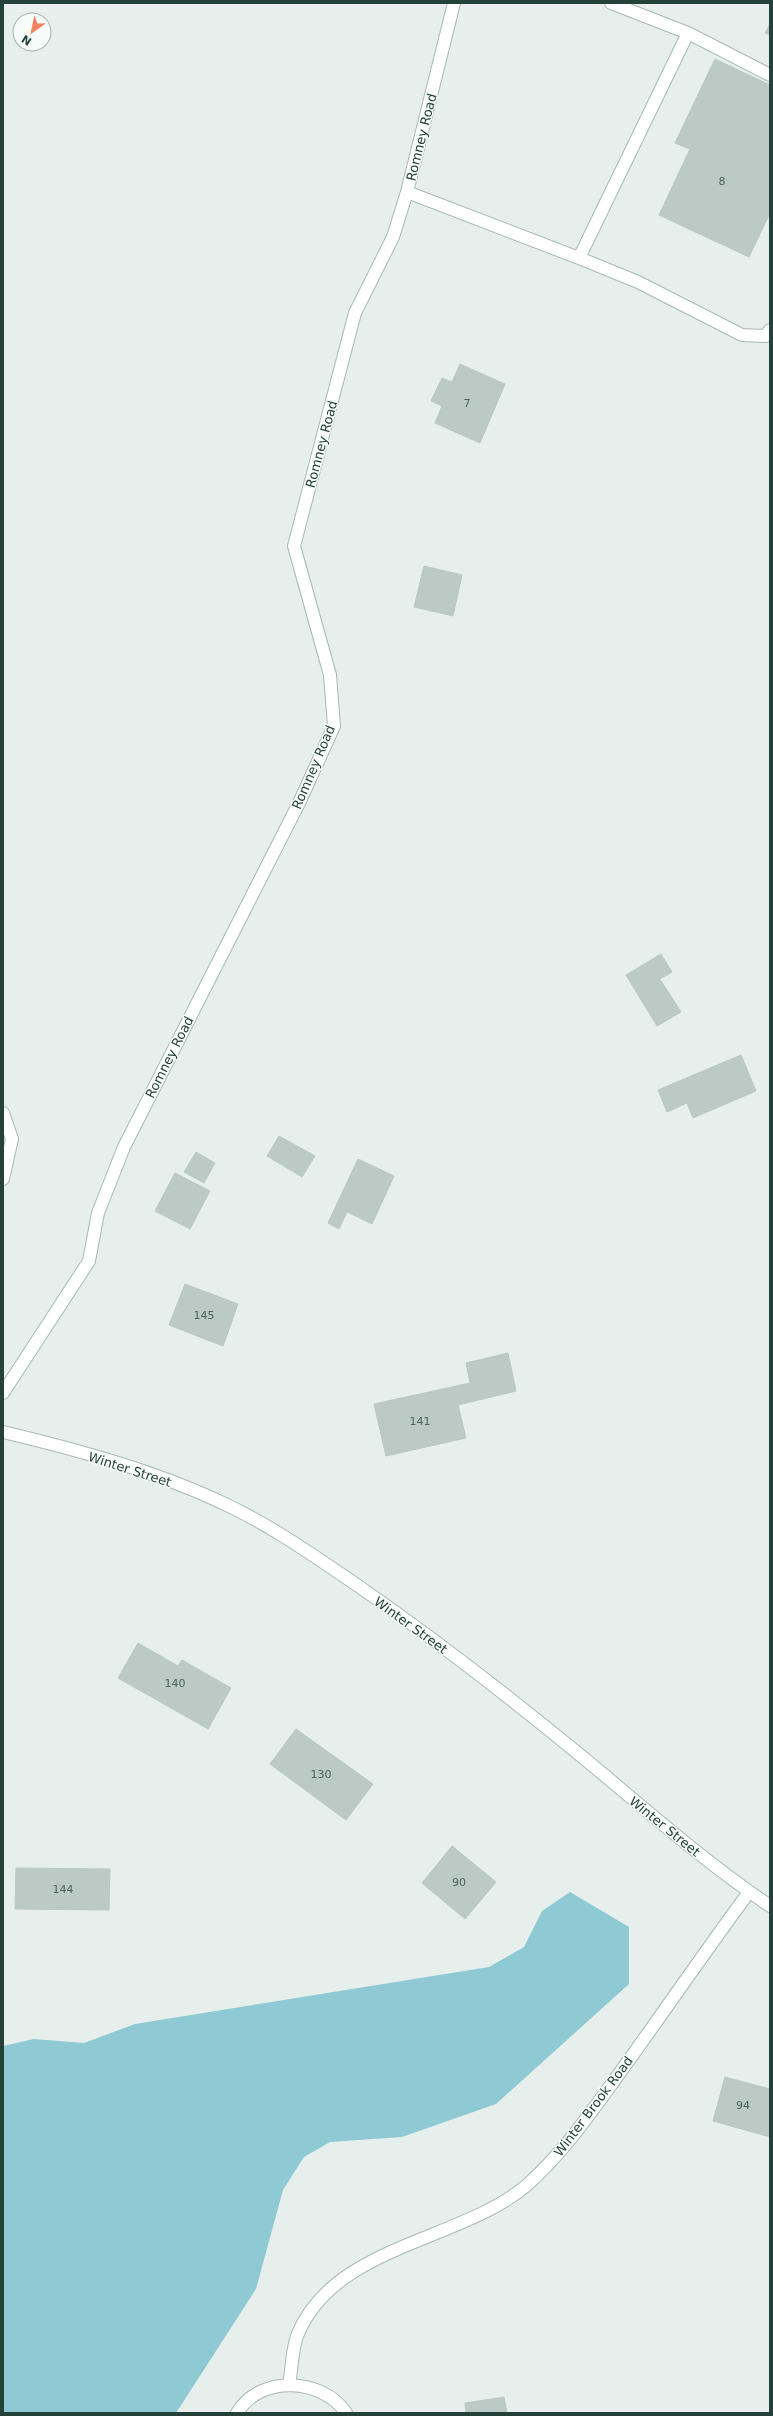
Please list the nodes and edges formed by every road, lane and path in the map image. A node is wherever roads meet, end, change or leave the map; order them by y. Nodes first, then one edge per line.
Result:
1 (454, 3) edge
2 (611, 3) edge
3 (688, 33) junction
4 (770, 75) edge
5 (407, 192) junction
6 (579, 258) junction
7 (767, 333) edge
8 (3, 1113) edge
9 (3, 1179) edge
10 (3, 1393) edge
11 (3, 1432) edge
12 (749, 1892) junction
13 (770, 1906) edge
14 (289, 2384) junction
15 (237, 2413) edge
16 (346, 2413) edge

1 - 5 street, Romney Road
2 - 3 street
3 - 4 street
3 - 6 street
5 - 6 street
5 - 10 street, Romney Road
6 - 7 street
8 - 9 street
11 - 12 street, Winter Street
12 - 13 street, Winter Street
12 - 14 street, Winter Brook Road
14 - 15 street
14 - 16 street

